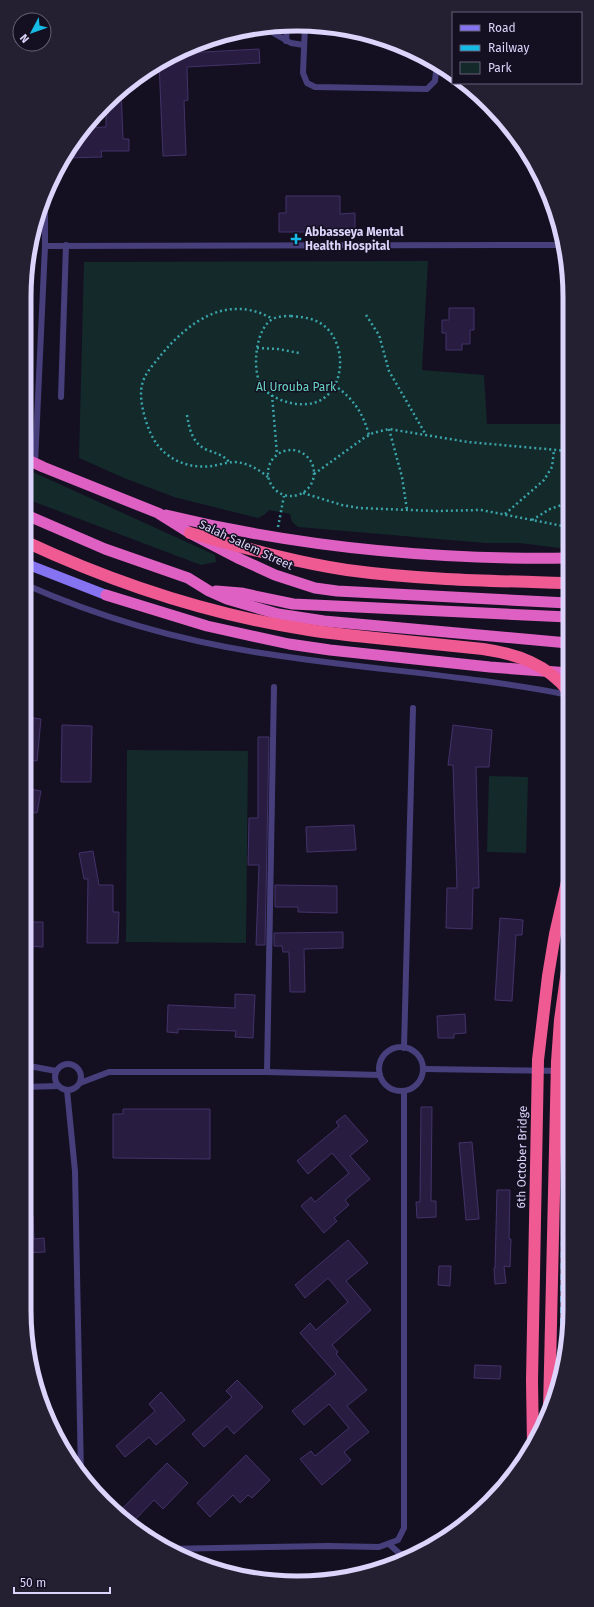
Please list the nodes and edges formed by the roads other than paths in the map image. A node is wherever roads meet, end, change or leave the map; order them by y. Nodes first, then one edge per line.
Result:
1 (305, 31) edge
2 (272, 32) edge
3 (287, 32) edge
4 (286, 41) junction
5 (304, 45) junction
6 (436, 71) edge
7 (45, 211) edge
8 (558, 245) edge
9 (45, 246) junction
10 (66, 246) junction
11 (61, 397) dead end
12 (31, 461) edge
13 (35, 463) junction
14 (158, 512) junction
15 (31, 517) edge
16 (190, 533) junction
17 (31, 544) edge
18 (563, 558) edge
19 (31, 566) edge
20 (563, 583) edge
21 (31, 587) edge
22 (209, 591) junction
23 (106, 595) joint
24 (563, 603) edge
25 (563, 617) edge
26 (563, 643) edge
27 (563, 673) edge
28 (563, 686) edge
29 (274, 687) dead end
30 (563, 693) edge
31 (413, 708) dead end
32 (563, 899) edge
33 (563, 999) edge
34 (404, 1048) junction
35 (31, 1066) edge
36 (423, 1069) junction
37 (56, 1071) junction
38 (563, 1071) edge
39 (267, 1072) junction
40 (380, 1075) junction
41 (80, 1083) junction
42 (58, 1086) junction
43 (31, 1087) edge
44 (67, 1090) junction
45 (404, 1091) junction
46 (549, 1395) edge
47 (533, 1433) edge
48 (81, 1465) edge
49 (389, 1544) junction
50 (179, 1549) edge
51 (403, 1554) edge

1 - 5 lane
2 - 4 lane
3 - 4 lane
4 - 5 lane
5 - 6 lane
7 - 9 lane
8 - 10 lane
9 - 10 lane
9 - 13 lane
10 - 11 lane
12 - 13 highway, Salah Salem Street
13 - 14 highway, Salah Salem Street
14 - 16 highway, Salah Salem Street
14 - 18 highway
15 - 22 highway
16 - 20 highway
16 - 24 highway, Salah Salem Street
17 - 28 highway, bridge
19 - 23 main road
21 - 30 lane
22 - 25 highway
22 - 26 highway
23 - 27 highway, bridge
29 - 39 lane
31 - 34 lane
32 - 47 highway, 6th October Bridge, bridge
33 - 46 highway, bridge
34 - 36 lane
34 - 40 lane
35 - 37 lane
36 - 38 lane
36 - 45 lane
37 - 41 lane
37 - 42 lane
39 - 40 lane
39 - 41 lane
40 - 45 lane
41 - 44 lane
42 - 43 lane
42 - 44 lane
44 - 48 lane
45 - 49 lane
49 - 50 lane
49 - 51 lane

